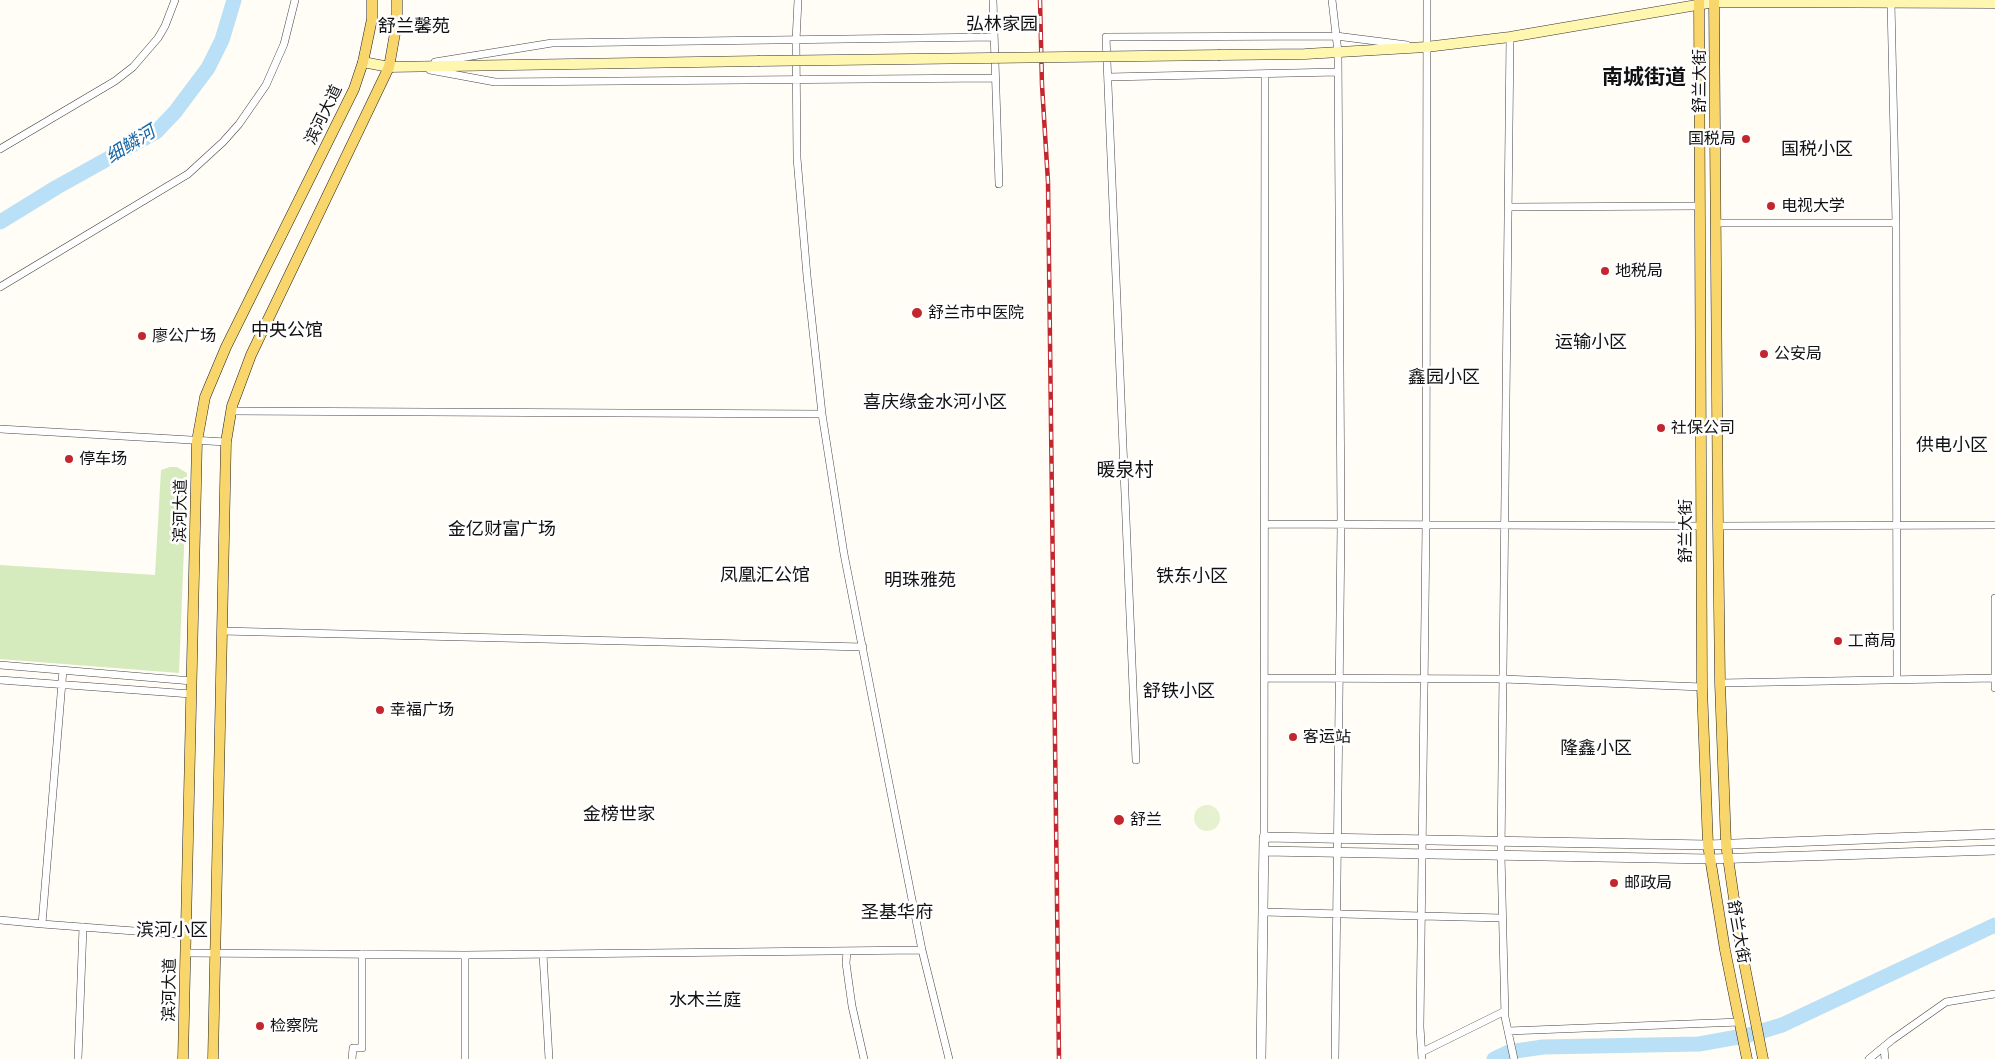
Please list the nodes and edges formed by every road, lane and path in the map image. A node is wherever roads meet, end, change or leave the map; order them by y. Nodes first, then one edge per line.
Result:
1 (175, 0) edge
2 (295, 0) edge
3 (372, 0) edge
4 (397, 0) edge
5 (798, 0) edge
6 (993, 0) edge
7 (1332, 0) edge
8 (1427, 0) edge
9 (1714, 1) edge
10 (1866, 1) edge
11 (1698, 2) edge
12 (1891, 3) junction
13 (1995, 3) edge
14 (1336, 36) junction
15 (994, 37) junction
16 (1510, 37) junction
17 (796, 40) junction
18 (1426, 47) junction
19 (1338, 52) junction
20 (362, 62) junction
21 (412, 66) junction
22 (389, 67) junction
23 (1338, 72) junction
24 (1265, 74) junction
25 (1108, 77) junction
26 (996, 78) junction
27 (796, 80) junction
28 (0, 149) edge
29 (999, 184) dead end
30 (1508, 206) junction
31 (1699, 206) junction
32 (1716, 223) junction
33 (1896, 223) junction
34 (0, 287) edge
35 (231, 411) junction
36 (822, 414) junction
37 (0, 428) edge
38 (197, 441) junction
39 (226, 442) junction
40 (1264, 524) junction
41 (1896, 524) junction
42 (1341, 525) junction
43 (1426, 525) junction
44 (1995, 525) edge
45 (1505, 526) junction
46 (1701, 526) junction
47 (1718, 526) junction
48 (1995, 598) edge
49 (222, 631) junction
50 (863, 647) junction
51 (0, 665) edge
52 (64, 670) junction
53 (1264, 678) junction
54 (1340, 678) junction
55 (1995, 678) edge
56 (1424, 679) junction
57 (1503, 679) junction
58 (1897, 679) junction
59 (0, 680) edge
60 (192, 681) junction
61 (1720, 683) junction
62 (62, 685) junction
63 (1702, 687) junction
64 (1995, 688) edge
65 (192, 694) junction
66 (1136, 760) dead end
67 (1995, 834) edge
68 (1264, 838) junction
69 (1339, 839) junction
70 (1422, 840) junction
71 (1501, 842) junction
72 (1726, 844) junction
73 (1708, 845) junction
74 (1995, 850) edge
75 (1264, 851) junction
76 (1339, 852) junction
77 (1421, 854) junction
78 (1501, 855) junction
79 (1728, 858) junction
80 (1710, 859) junction
81 (1263, 912) junction
82 (1338, 914) junction
83 (1421, 916) junction
84 (1502, 918) junction
85 (0, 920) edge
86 (42, 924) junction
87 (83, 927) junction
88 (187, 935) junction
89 (922, 950) junction
90 (847, 952) junction
91 (186, 953) junction
92 (215, 953) junction
93 (362, 954) junction
94 (543, 954) junction
95 (465, 955) junction
96 (1995, 994) edge
97 (1505, 1011) junction
98 (1740, 1022) junction
99 (1508, 1032) junction
100 (1884, 1048) junction
101 (1422, 1055) edge
102 (78, 1059) edge
103 (183, 1059) edge
104 (213, 1059) edge
105 (352, 1059) edge
106 (465, 1059) edge
107 (549, 1059) edge
108 (864, 1059) edge
109 (949, 1059) edge
110 (1261, 1059) edge
111 (1336, 1059) edge
112 (1514, 1059) edge
113 (1747, 1059) edge
114 (1763, 1059) edge
115 (1869, 1059) edge
116 (1885, 1059) edge

1 - 28 street
2 - 34 street
3 - 20 main road, 滨河大道
4 - 22 main road
5 - 17 street
6 - 15 street
7 - 14 street
8 - 18 street
9 - 10 main road
9 - 11 main road
9 - 32 main road, 舒兰大街
10 - 12 main road
11 - 16 main road
11 - 31 main road, 舒兰大街
12 - 13 main road
12 - 33 street
14 - 18 street
14 - 19 street
14 - 25 street
15 - 17 street
15 - 26 street
16 - 18 main road
16 - 30 street
17 - 21 street
17 - 27 street
18 - 19 main road
18 - 43 street
19 - 21 main road, bridge
19 - 23 street
20 - 22 main road
20 - 38 main road, 滨河大道
21 - 22 main road
21 - 27 street
22 - 35 main road
23 - 24 street
23 - 42 street
24 - 25 street
24 - 40 street
25 - 66 street
26 - 27 street
26 - 29 street
27 - 36 street
30 - 31 street
30 - 45 street
31 - 46 main road, 舒兰大街
32 - 33 street
32 - 47 main road, 舒兰大街
33 - 41 street
35 - 36 street
35 - 39 main road
36 - 50 street
37 - 38 street
38 - 39 street
38 - 60 main road, 滨河大道
39 - 49 main road
40 - 42 street
40 - 53 street
41 - 44 street
41 - 47 street
41 - 58 street
42 - 43 street
42 - 54 street
43 - 45 street
43 - 56 street
45 - 46 street
45 - 57 street
46 - 63 main road, 舒兰大街
47 - 61 main road, 舒兰大街
48 - 55 street
49 - 50 street
49 - 92 main road
50 - 89 street
51 - 52 street
52 - 60 street
52 - 62 street
53 - 54 street
53 - 68 street
54 - 56 street
54 - 69 street
55 - 58 street
55 - 64 street
56 - 57 street
56 - 70 street
57 - 63 street
57 - 71 street
58 - 61 street
59 - 62 street
60 - 65 main road, 滨河大道
61 - 72 main road, 舒兰大街
62 - 65 street
62 - 86 street
63 - 73 main road, 舒兰大街
65 - 88 main road, 滨河大道
67 - 72 street
68 - 69 street
68 - 75 street
69 - 70 street
69 - 76 street
70 - 71 street
70 - 77 street
71 - 73 street
71 - 78 street
72 - 73 street
72 - 79 main road, 舒兰大街
73 - 80 main road, 舒兰大街
74 - 79 street
75 - 76 street
75 - 81 street
76 - 77 street
76 - 82 street
77 - 78 street
77 - 83 street
78 - 80 street
78 - 84 street
79 - 80 street
79 - 114 main road, 舒兰大街
80 - 98 main road, 舒兰大街
81 - 82 street
81 - 110 street
82 - 83 street
82 - 111 street
83 - 84 street
83 - 101 street
84 - 97 street
85 - 86 street
86 - 87 street
87 - 88 street
87 - 102 street
88 - 91 main road, 滨河大道
89 - 90 street
89 - 109 street
90 - 94 street
90 - 108 street
91 - 92 street
91 - 103 main road, 滨河大道
92 - 93 street
92 - 104 main road
93 - 95 street
93 - 105 street
94 - 95 street
94 - 107 street
95 - 106 street
96 - 100 street
97 - 99 street
97 - 101 street
98 - 99 street
98 - 113 main road, 舒兰大街
99 - 112 street
100 - 115 street
100 - 116 street

